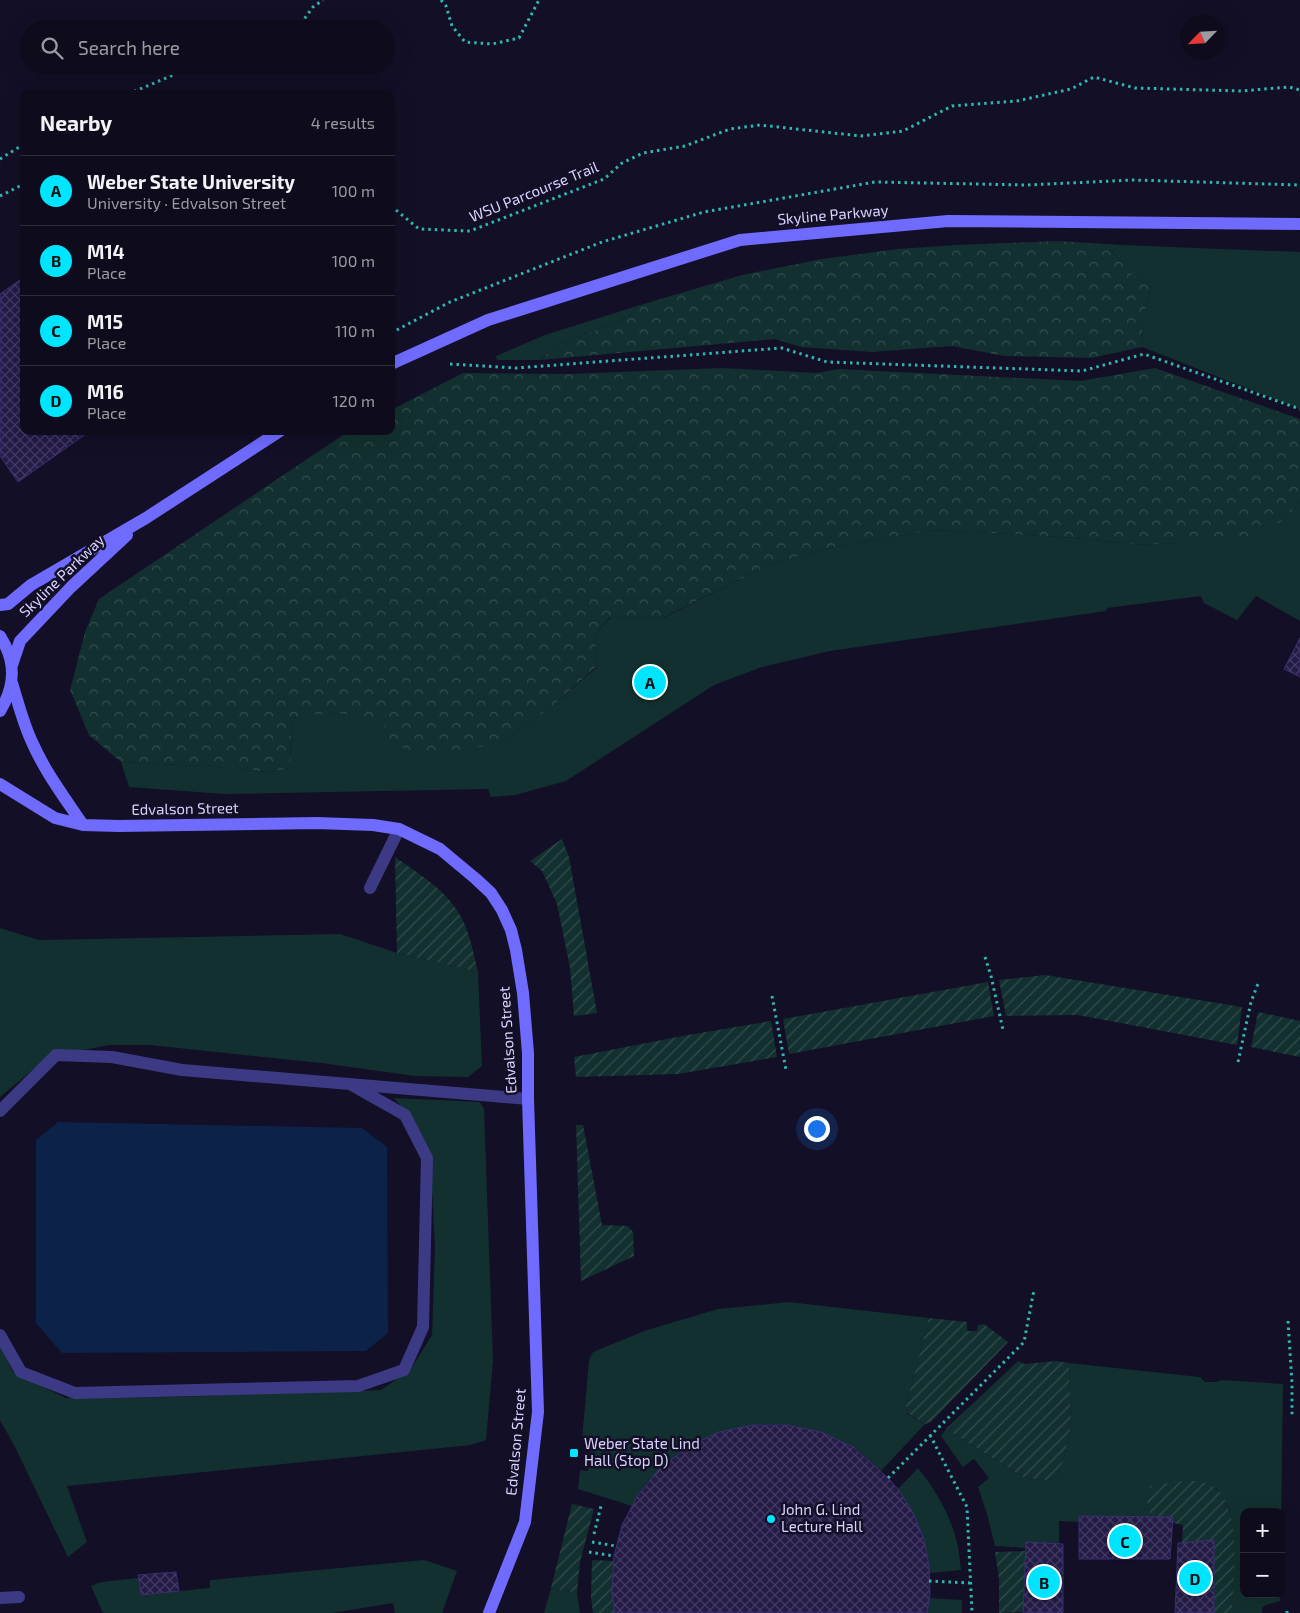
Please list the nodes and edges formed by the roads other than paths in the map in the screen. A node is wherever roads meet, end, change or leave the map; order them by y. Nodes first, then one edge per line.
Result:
1 (1300, 224) edge
2 (395, 362) edge
3 (274, 435) edge
4 (146, 518) junction
5 (0, 606) edge
6 (0, 636) edge
7 (12, 665) junction
8 (12, 682) junction
9 (0, 711) edge
10 (0, 784) edge
11 (83, 825) junction
12 (399, 829) junction
13 (370, 888) dead end
14 (350, 1084) junction
15 (528, 1099) junction
16 (0, 1111) edge
17 (0, 1335) edge
18 (19, 1597) dead end
19 (0, 1598) edge
20 (489, 1613) edge

1 - 2 street, Skyline Parkway
3 - 4 street, Skyline Parkway
4 - 5 street, Skyline Parkway
4 - 7 street, Skyline Parkway
6 - 7 street
7 - 8 street
8 - 9 street
8 - 11 street
10 - 11 street, Edvalson Street
11 - 12 street, Edvalson Street
12 - 13 street
12 - 15 street, Edvalson Street
14 - 15 street
14 - 16 street
14 - 17 street
15 - 20 street, Edvalson Street
18 - 19 street

